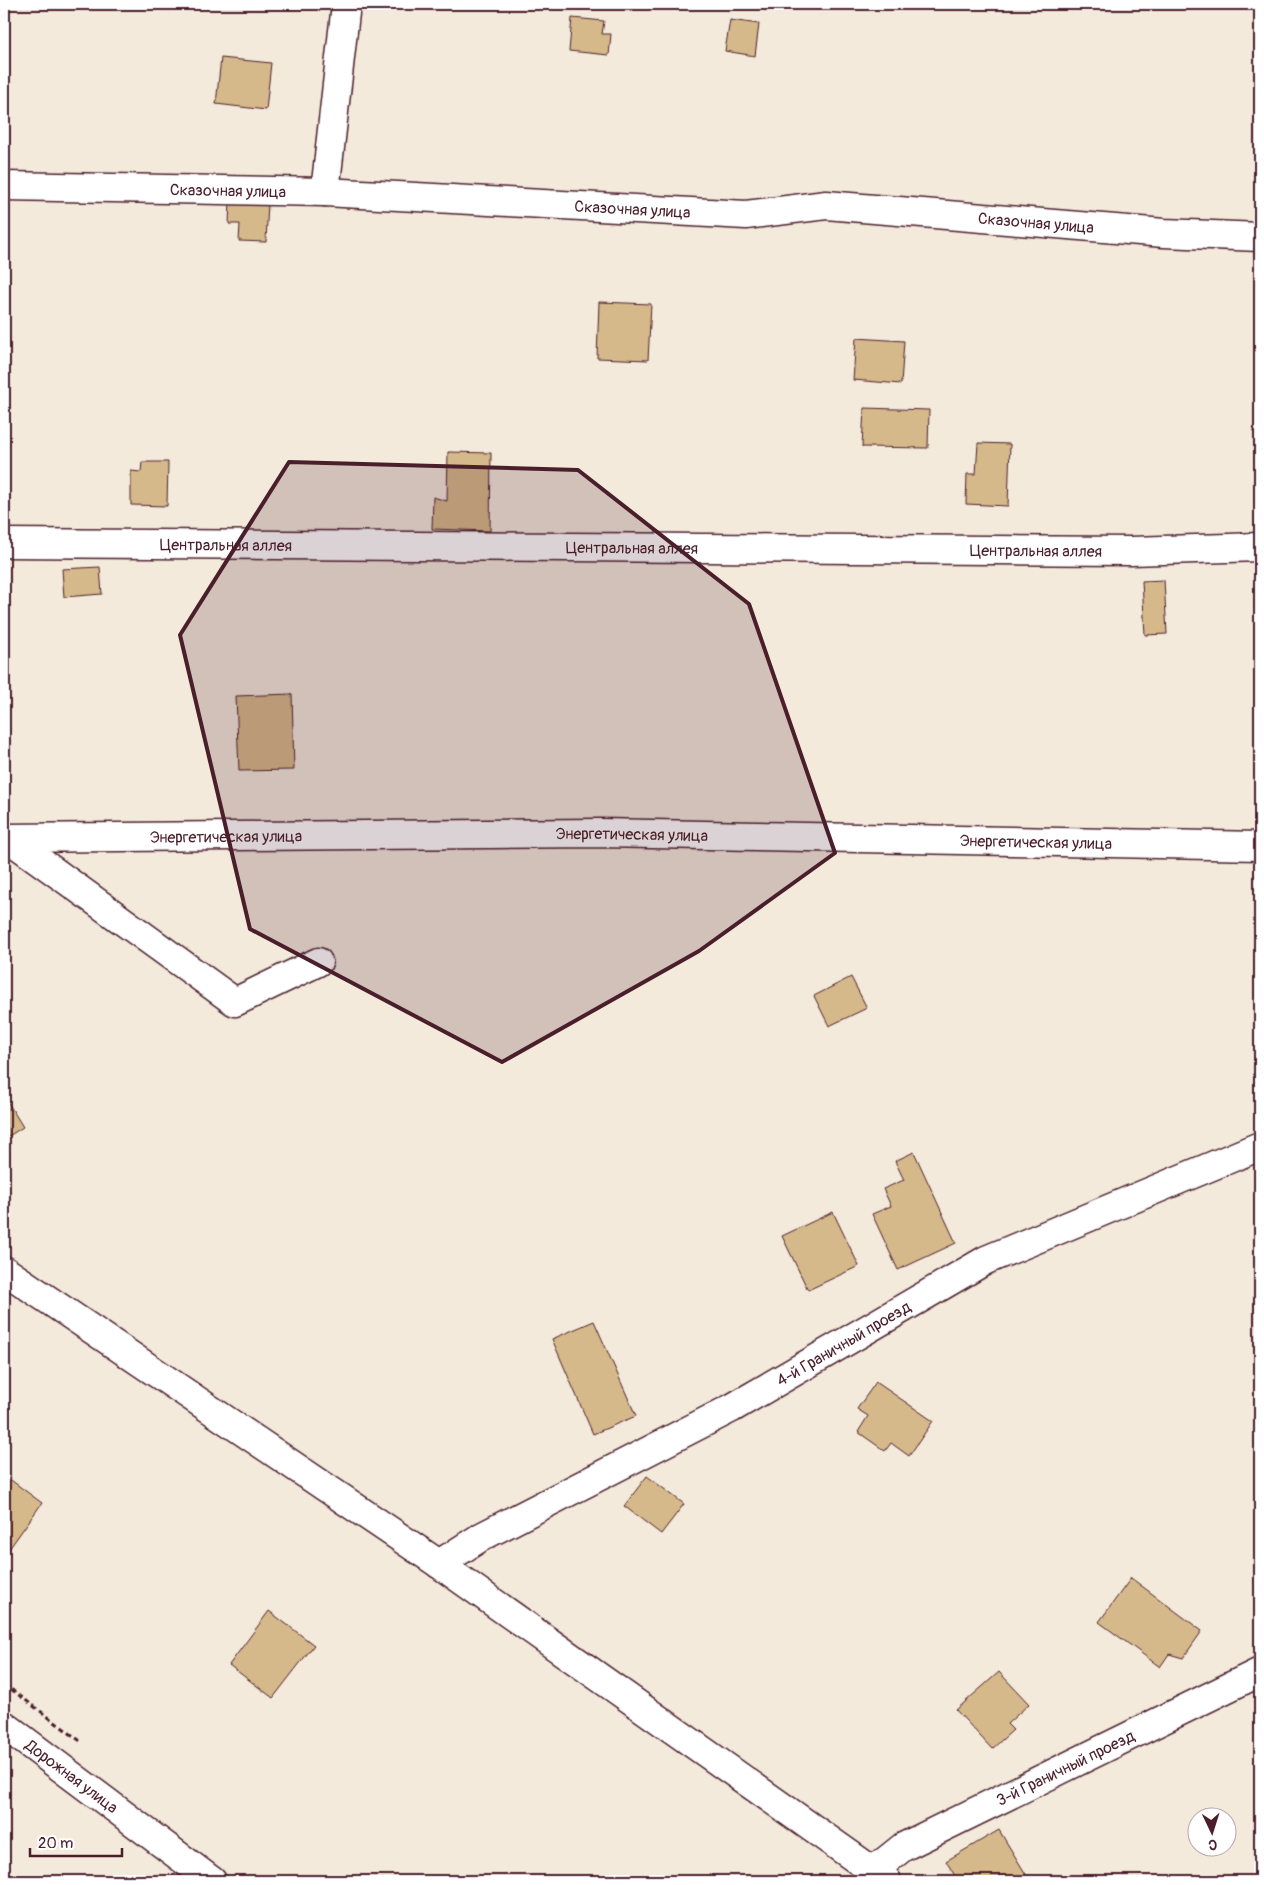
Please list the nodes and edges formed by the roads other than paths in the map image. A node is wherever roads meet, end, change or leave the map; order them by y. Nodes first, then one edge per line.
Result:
1 (346, 4) edge
2 (4, 186) edge
3 (325, 192) junction
4 (1260, 237) edge
5 (4, 543) edge
6 (1260, 547) edge
7 (6, 838) edge
8 (1260, 846) edge
9 (318, 962) dead end
10 (1260, 1146) edge
11 (4, 1270) edge
12 (439, 1564) junction
13 (1260, 1672) edge
14 (4, 1725) edge
15 (880, 1876) edge
16 (212, 1881) edge

1 - 3 street
2 - 3 street, Сказочная улица
3 - 4 street, Сказочная улица
5 - 6 street, Центральная аллея
7 - 8 street, Энергетическая улица
7 - 9 street
10 - 12 street, 4-й Граничный проезд
11 - 12 street
12 - 15 street
13 - 15 street, 3-й Граничный проезд
14 - 16 street, Дорожная улица

